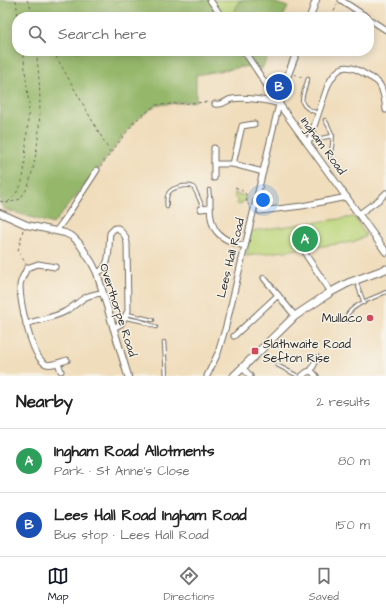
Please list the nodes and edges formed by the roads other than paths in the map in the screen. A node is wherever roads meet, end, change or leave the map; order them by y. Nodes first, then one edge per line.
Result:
1 (210, 0) edge
2 (316, 0) edge
3 (339, 1) edge
4 (218, 12) edge
5 (312, 12) edge
6 (358, 12) edge
7 (374, 22) edge
8 (386, 30) edge
9 (247, 56) edge
10 (295, 56) edge
11 (308, 79) road end
12 (215, 104) road end
13 (280, 104) junction
14 (386, 110) edge
15 (318, 113) junction
16 (325, 120) dead end
17 (254, 124) dead end
18 (333, 136) junction
19 (309, 142) junction
20 (214, 148) dead end
21 (330, 156) dead end
22 (214, 164) junction
23 (233, 164) junction
24 (97, 170) road end
25 (263, 172) junction
26 (214, 178) dead end
27 (209, 190) dead end
28 (386, 193) edge
29 (347, 197) junction
30 (210, 199) joint
31 (167, 207) dead end
32 (210, 208) junction
33 (202, 209) joint
34 (260, 211) dead end
35 (0, 213) edge
36 (359, 214) junction
37 (56, 231) junction
38 (245, 246) junction
39 (386, 252) edge
40 (306, 255) dead end
41 (55, 267) dead end
42 (386, 269) edge
43 (97, 273) junction
44 (264, 278) dead end
45 (356, 280) junction
46 (331, 292) junction
47 (386, 292) edge
48 (102, 293) junction
49 (278, 295) junction
50 (364, 303) junction
51 (127, 316) junction
52 (295, 316) junction
53 (153, 320) dead end
54 (348, 321) dead end
55 (26, 324) junction
56 (156, 327) dead end
57 (114, 328) junction
58 (234, 336) dead end
59 (164, 342) dead end
60 (317, 358) dead end
61 (67, 360) dead end
62 (58, 363) junction
63 (277, 365) dead end
64 (243, 368) junction
65 (311, 371) junction
66 (61, 373) edge
67 (128, 376) edge
68 (166, 376) edge
69 (207, 376) edge
70 (234, 376) edge
71 (250, 376) edge
72 (298, 376) edge
73 (302, 376) edge
74 (316, 376) edge

1 - 4 street
2 - 5 street
3 - 6 street
7 - 8 street
9 - 13 street, Ingham Road
10 - 13 street, Lees Hall Road
11 - 15 lane
12 - 13 street
13 - 19 street, Ingham Road
13 - 25 street, Lees Hall Road
14 - 15 street
15 - 19 street
16 - 18 lane
17 - 23 street
18 - 19 lane
18 - 21 lane
19 - 29 street, Ingham Road
20 - 22 street
22 - 23 street
22 - 26 street
23 - 25 street
24 - 37 street
25 - 38 street, Lees Hall Road
27 - 30 lane
28 - 36 street
29 - 34 street
29 - 36 street, Ingham Road
30 - 32 street
31 - 33 lane
32 - 33 street
32 - 38 street
35 - 37 street, Overthorpe Road
36 - 39 street, Ingham Road
37 - 43 street, Overthorpe Road
38 - 69 street, Lees Hall Road
40 - 46 street
41 - 55 street
42 - 45 main road
43 - 48 street, Overthorpe Road
43 - 51 street
44 - 49 street
45 - 46 main road
45 - 50 lane
46 - 52 main road
47 - 50 lane
48 - 55 street
48 - 57 street, Overthorpe Road
49 - 52 street
49 - 58 street
50 - 54 lane
51 - 53 lane
51 - 56 lane
51 - 57 street
52 - 64 main road
55 - 62 street
57 - 67 street, Overthorpe Road
59 - 68 lane
60 - 65 street
61 - 62 street
62 - 66 street
63 - 72 lane
64 - 70 main road
64 - 71 street
65 - 73 street
65 - 74 street

